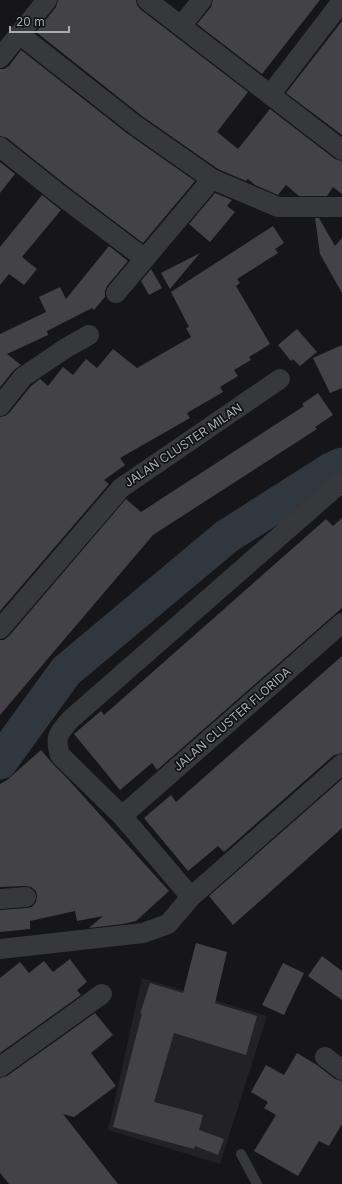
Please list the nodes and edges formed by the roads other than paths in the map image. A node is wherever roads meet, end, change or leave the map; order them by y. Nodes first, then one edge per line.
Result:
1 (47, 0) edge
2 (147, 0) edge
3 (202, 0) edge
4 (341, 3) edge
5 (181, 26) junction
6 (19, 34) junction
7 (0, 58) edge
8 (270, 95) junction
9 (0, 147) edge
10 (342, 150) edge
11 (212, 179) junction
12 (342, 207) edge
13 (144, 258) junction
14 (116, 293) dead end
15 (89, 335) dead end
16 (280, 379) dead end
17 (0, 406) edge
18 (342, 483) edge
19 (342, 623) edge
20 (0, 629) edge
21 (342, 764) edge
22 (122, 816) junction
23 (26, 897) dead end
24 (190, 897) junction
25 (0, 899) edge
26 (0, 949) edge
27 (102, 994) dead end
28 (325, 1057) dead end
29 (0, 1067) edge
30 (342, 1070) edge
31 (241, 1154) dead end
32 (257, 1184) edge

1 - 6 street
2 - 5 street
3 - 5 street
4 - 8 street
5 - 8 street
6 - 7 street
6 - 11 street
8 - 10 street
9 - 13 street
11 - 12 street
11 - 13 street
13 - 14 street
15 - 17 street
16 - 20 street, JALAN CLUSTER MILAN
18 - 22 street
19 - 22 street, JALAN CLUSTER FLORIDA
21 - 24 street
22 - 24 street
23 - 25 street
24 - 26 street
27 - 29 street
28 - 30 street
31 - 32 lane

